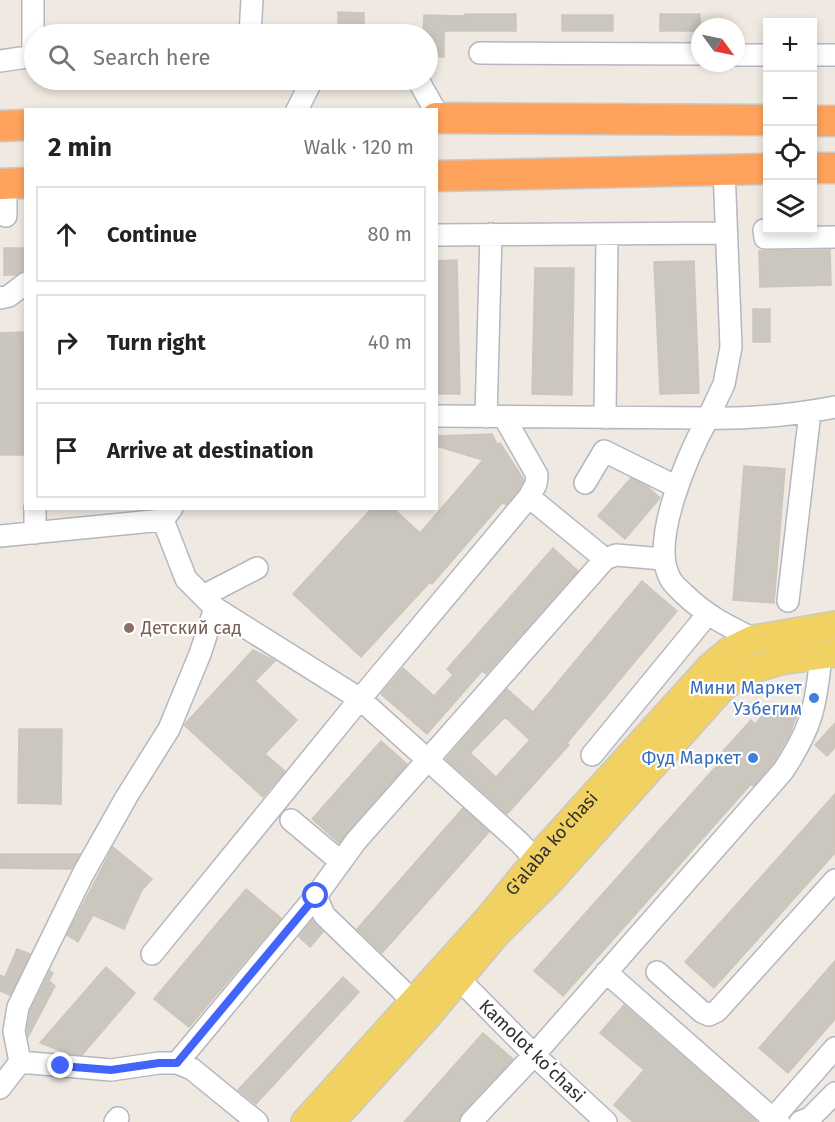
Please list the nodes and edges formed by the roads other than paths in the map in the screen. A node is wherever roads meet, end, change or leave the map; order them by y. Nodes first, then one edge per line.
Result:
1 (33, 0) edge
2 (252, 0) edge
3 (33, 24) edge
4 (251, 24) edge
5 (480, 53) dead end
6 (691, 54) edge
7 (745, 55) edge
8 (763, 55) edge
9 (817, 55) edge
10 (835, 55) edge
11 (24, 57) edge
12 (0, 61) edge
13 (307, 90) edge
14 (424, 90) edge
15 (298, 108) edge
16 (434, 108) edge
17 (438, 114) edge
18 (763, 120) edge
19 (817, 121) edge
20 (835, 121) edge
21 (24, 125) edge
22 (0, 126) edge
23 (817, 168) edge
24 (835, 168) edge
25 (724, 169) junction
26 (763, 169) edge
27 (438, 176) edge
28 (10, 183) edge
29 (6, 216) dead end
30 (726, 233) junction
31 (491, 234) junction
32 (607, 234) junction
33 (764, 234) edge
34 (438, 235) edge
35 (835, 237) edge
36 (24, 285) edge
37 (0, 298) edge
38 (835, 407) edge
39 (810, 412) junction
40 (438, 416) edge
41 (495, 417) junction
42 (604, 418) junction
43 (708, 418) junction
44 (585, 483) dead end
45 (677, 488) junction
46 (529, 497) junction
47 (35, 510) edge
48 (156, 515) edge
49 (35, 533) junction
50 (0, 536) edge
51 (605, 559) junction
52 (665, 563) junction
53 (257, 568) dead end
54 (632, 569) dead end
55 (788, 601) dead end
56 (209, 602) junction
57 (707, 615) junction
58 (835, 625) edge
59 (754, 639) junction
60 (828, 654) edge
61 (360, 699) junction
62 (592, 755) dead end
63 (429, 761) junction
64 (291, 820) dead end
65 (549, 856) junction
66 (341, 862) junction
67 (835, 880) edge
68 (316, 896) junction
69 (152, 954) dead end
70 (606, 972) junction
71 (657, 972) dead end
72 (459, 979) junction
73 (413, 1001) junction
74 (835, 1048) edge
75 (534, 1055) junction
76 (177, 1063) junction
77 (10, 1065) edge
78 (0, 1088) edge
79 (835, 1093) edge
80 (774, 1121) edge
81 (257, 1122) edge
82 (305, 1122) edge
83 (331, 1122) edge
84 (471, 1122) edge
85 (606, 1122) edge
86 (800, 1122) edge

1 - 3 street
2 - 4 street
5 - 6 street
7 - 8 street
9 - 10 street
11 - 12 street
13 - 15 street
14 - 16 street
17 - 18 highway
19 - 20 highway
21 - 22 highway
23 - 24 highway
25 - 26 highway
25 - 27 highway
25 - 30 street
28 - 29 street
30 - 32 street
30 - 43 street
31 - 32 street
31 - 34 street
31 - 41 street
32 - 42 street
33 - 35 street
36 - 37 street
38 - 39 street
39 - 43 street
39 - 55 street
40 - 41 street
41 - 42 street
41 - 46 street
42 - 43 street
43 - 45 street
44 - 45 street
45 - 52 street
46 - 51 street
46 - 61 street
47 - 49 street
48 - 49 street
48 - 56 street
49 - 50 street
51 - 52 street
51 - 63 street
52 - 54 street
52 - 57 street
53 - 56 street
56 - 61 street
56 - 77 street
57 - 59 street
57 - 62 street
58 - 59 main road, G'alaba ko'chasi
59 - 65 main road, G'alaba ko'chasi
60 - 65 main road, G'alaba ko'chasi
60 - 70 street
61 - 63 street
61 - 69 street
63 - 65 street
63 - 66 street
64 - 66 street
65 - 72 main road, G'alaba ko'chasi
65 - 73 main road, G'alaba ko'chasi
66 - 68 street
67 - 71 street
68 - 73 street
68 - 76 street
70 - 75 street
70 - 80 street
72 - 75 street, Kamolot koʻchasi
72 - 83 main road, G'alaba ko'chasi
73 - 82 main road, G'alaba ko'chasi
74 - 80 street
75 - 84 street
75 - 85 street, Kamolot koʻchasi
76 - 77 street
76 - 81 street
77 - 78 street
79 - 86 street

